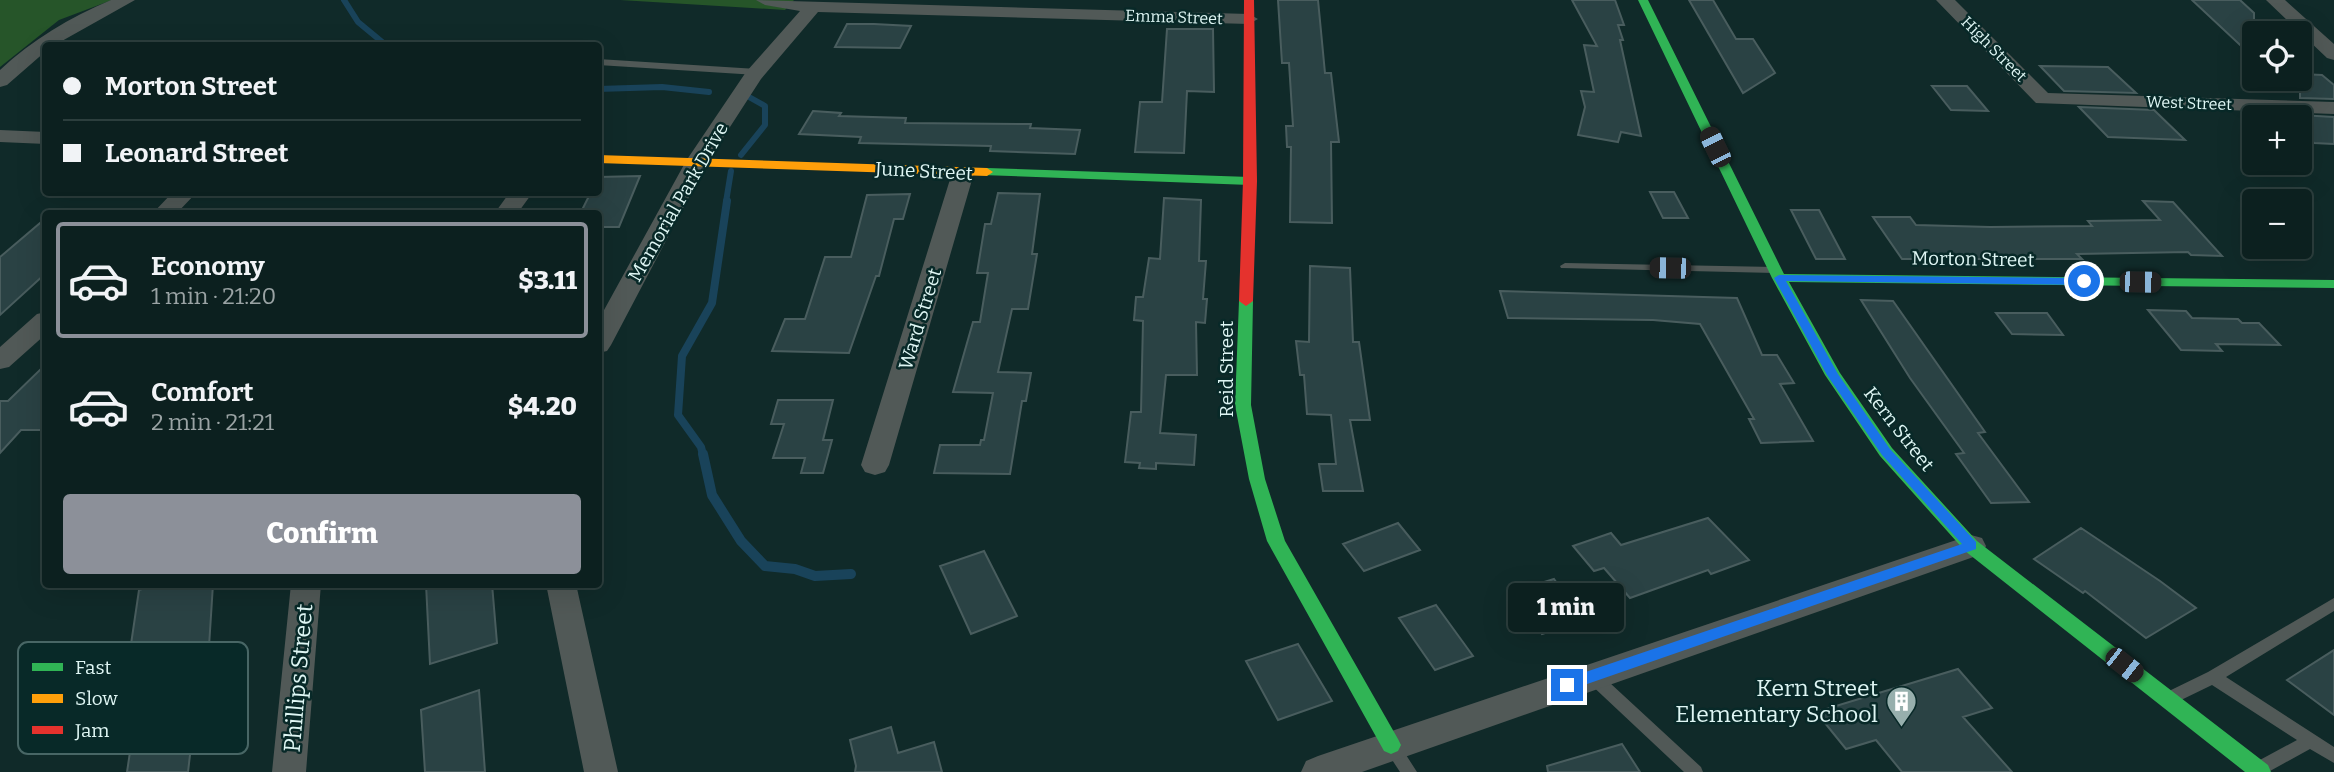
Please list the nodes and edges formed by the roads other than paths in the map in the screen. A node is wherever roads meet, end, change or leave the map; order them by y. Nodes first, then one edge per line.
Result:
1 (126, 0) edge
2 (765, 0) edge
3 (1249, 0) edge
4 (1643, 0) edge
5 (1945, 0) edge
6 (2275, 0) edge
7 (815, 3) edge
8 (1249, 19) junction
9 (46, 42) edge
10 (42, 45) edge
11 (2334, 54) edge
12 (602, 62) edge
13 (757, 72) junction
14 (0, 81) edge
15 (2043, 99) joint
16 (2334, 108) edge
17 (0, 136) edge
18 (42, 138) edge
19 (602, 159) edge
20 (697, 160) junction
21 (963, 173) junction
22 (1250, 181) junction
23 (182, 196) edge
24 (519, 196) edge
25 (167, 210) edge
26 (508, 210) edge
27 (1565, 266) dead end
28 (1777, 274) junction
29 (2334, 284) edge
30 (42, 324) edge
31 (602, 338) edge
32 (0, 361) edge
33 (875, 465) dead end
34 (1971, 545) junction
35 (306, 588) edge
36 (562, 588) edge
37 (2334, 604) edge
38 (1592, 676) junction
39 (2213, 677) junction
40 (2168, 699) junction
41 (2311, 741) junction
42 (1391, 745) junction
43 (2334, 756) edge
44 (2259, 771) edge
45 (289, 772) edge
46 (601, 772) edge
47 (1318, 772) edge
48 (1409, 772) edge
49 (1695, 772) edge

1 - 9 street
2 - 7 street, Emma Street
3 - 8 street, Reid Street
4 - 28 street, Kern Street
5 - 15 street, High Street
6 - 11 street
7 - 8 street, Emma Street
7 - 13 street, Memorial Park Drive
8 - 22 street, Reid Street
10 - 14 street
12 - 13 lane
13 - 20 street, Memorial Park Drive
15 - 16 street, West Street
17 - 18 street
19 - 20 street, June Street
20 - 21 street, June Street
20 - 31 street, Memorial Park Drive
21 - 22 street, June Street
21 - 33 street, Ward Street
22 - 42 street, Reid Street
23 - 25 street
24 - 26 street
27 - 28 lane
28 - 29 street, Morton Street
28 - 34 street, Kern Street
30 - 32 street
34 - 38 street
34 - 40 street, Kern Street
35 - 45 street, Phillips Street
36 - 46 street
37 - 39 lane
38 - 42 street
38 - 49 lane
39 - 40 lane
39 - 41 lane
40 - 44 street, Kern Street
41 - 43 lane
41 - 44 lane
42 - 47 street
42 - 48 lane

